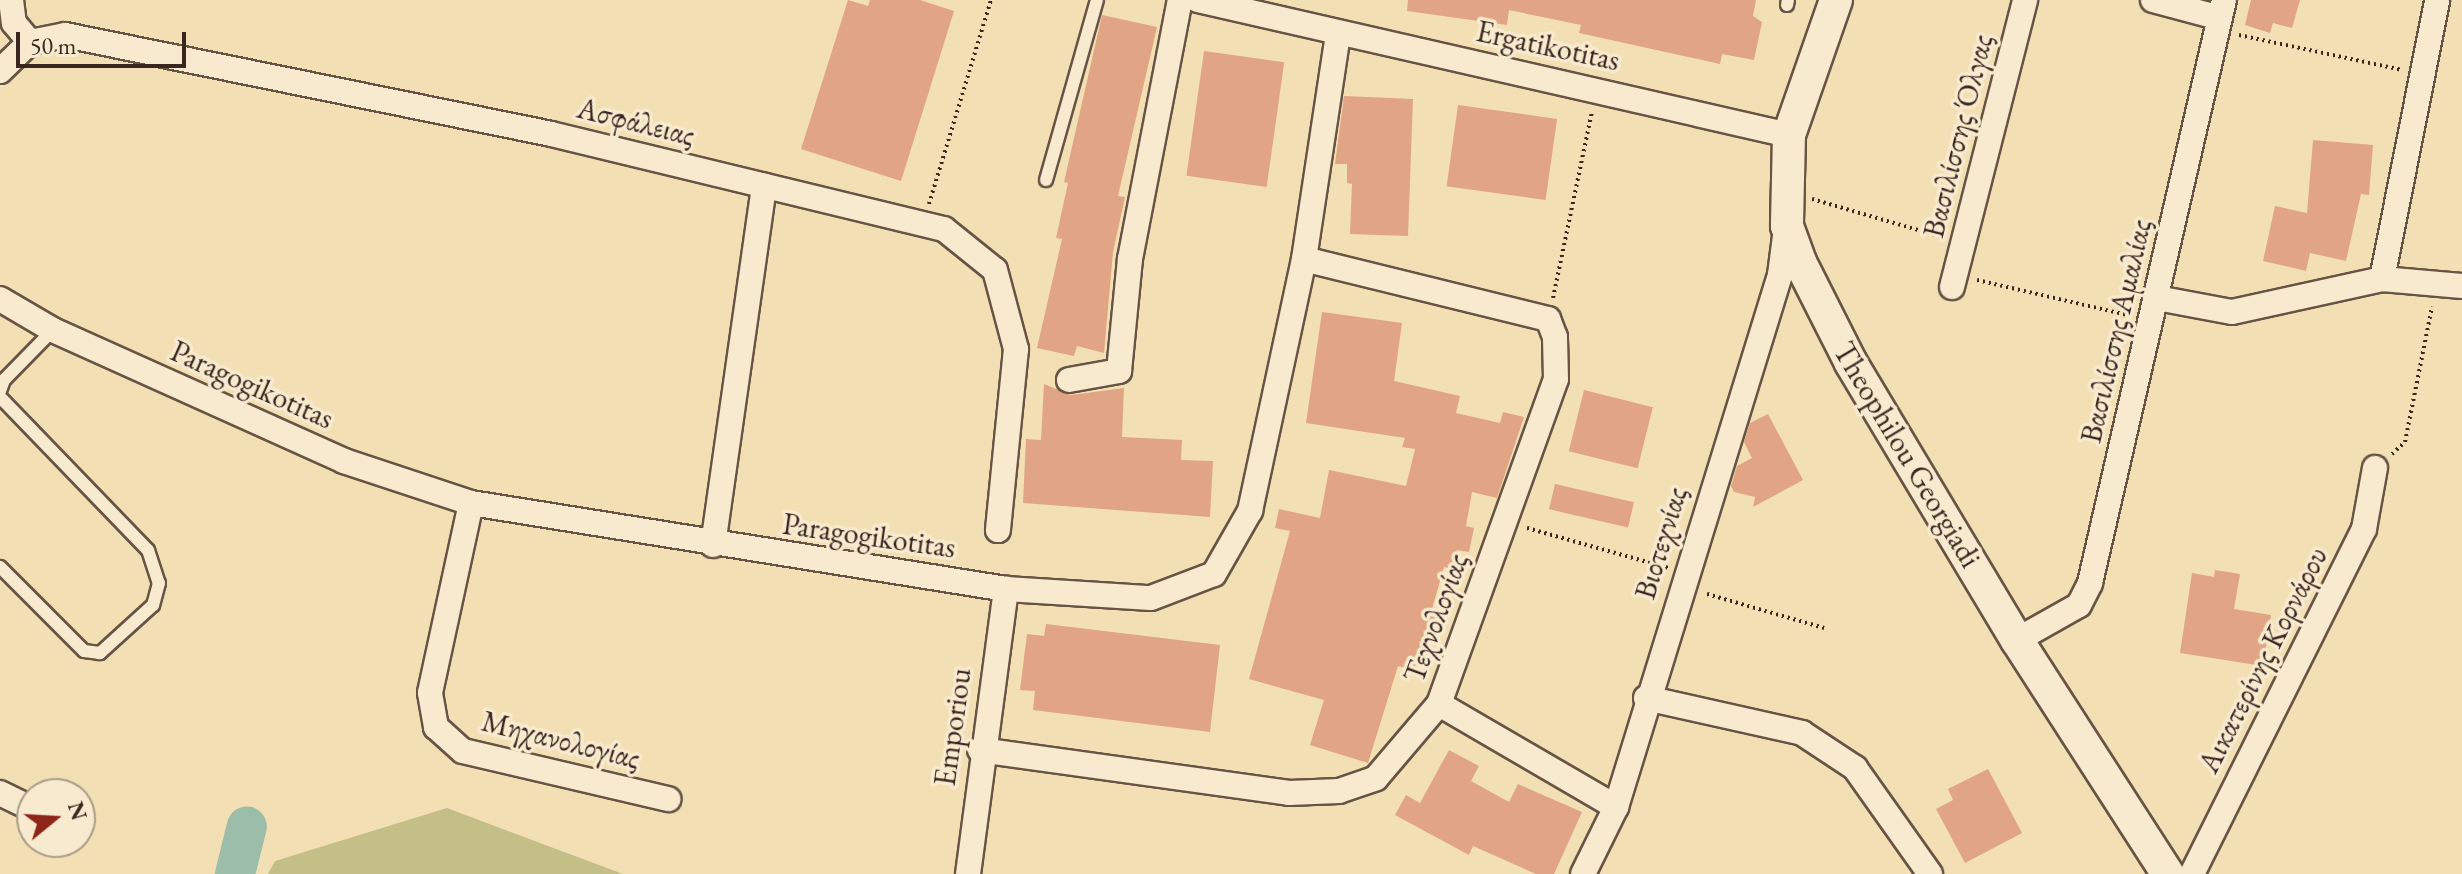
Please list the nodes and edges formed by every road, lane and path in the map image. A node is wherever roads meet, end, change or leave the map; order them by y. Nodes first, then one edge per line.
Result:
1 (11, 0) edge
2 (991, 0) edge
3 (1097, 0) edge
4 (1180, 0) edge
5 (1198, 0) edge
6 (1836, 0) edge
7 (2025, 0) edge
8 (2153, 0) edge
9 (2437, 0) edge
10 (2220, 16) edge
11 (1338, 34) junction
12 (30, 42) junction
13 (0, 71) edge
14 (2423, 75) junction
15 (1596, 89) junction
16 (1789, 135) junction
17 (1046, 180) dead end
18 (764, 186) junction
19 (1786, 192) junction
20 (923, 224) junction
21 (1787, 226) junction
22 (1963, 244) junction
23 (1304, 259) junction
24 (2382, 279) junction
25 (1954, 281) joint
26 (2437, 284) junction
27 (2462, 286) edge
28 (0, 299) edge
29 (2155, 310) junction
30 (1548, 319) junction
31 (53, 330) junction
32 (1069, 380) dead end
33 (0, 394) edge
34 (2375, 468) joint
35 (471, 503) junction
36 (1505, 522) junction
37 (998, 530) dead end
38 (713, 545) junction
39 (0, 567) edge
40 (1683, 580) junction
41 (1006, 589) junction
42 (1824, 628) dead end
43 (2017, 640) junction
44 (1646, 698) junction
45 (1439, 704) junction
46 (980, 750) junction
47 (668, 799) dead end
48 (1616, 807) junction
49 (968, 874) edge
50 (1583, 874) edge
51 (1930, 874) edge
52 (2168, 874) edge
53 (2192, 874) edge

1 - 12 street
2 - 20 path
3 - 17 lane
4 - 32 street
5 - 11 street, Ergatikotitas
6 - 16 street, Theophilou Georgiadi
7 - 22 street, Βασιλίσσης Όλγας
8 - 10 street
9 - 14 street
10 - 14 path
10 - 29 street, Βασιλίσσης Αμαλίας
11 - 15 street, Ergatikotitas
11 - 23 street, Paragogikotitas
12 - 13 street
12 - 18 street, Ασφάλειας
14 - 24 street
15 - 16 street, Ergatikotitas
15 - 30 path
16 - 19 street, Theophilou Georgiadi
18 - 20 street, Ασφάλειας
18 - 38 street
19 - 21 street, Theophilou Georgiadi
19 - 22 path
20 - 37 street, Ασφάλειας
21 - 40 street, Βιοτεχνίας
21 - 43 street, Theophilou Georgiadi
22 - 25 street, Βασιλίσσης Όλγας
23 - 30 street
23 - 41 street, Paragogikotitas
24 - 26 street
24 - 29 street
25 - 29 path
26 - 27 street
26 - 34 path
28 - 31 street, Paragogikotitas
29 - 43 street, Βασιλίσσης Αμαλίας
30 - 36 street, Τεχνολογίας
31 - 33 lane
31 - 35 street, Paragogikotitas
33 - 39 lane
34 - 53 street, Αικατερίνης Κορνάρου
35 - 38 street, Paragogikotitas
35 - 47 street, Μηχανολογίας
36 - 40 path
36 - 45 street, Τεχνολογίας
38 - 41 street, Paragogikotitas
40 - 42 path
40 - 44 street, Βιοτεχνίας
41 - 46 street, Emporiou
43 - 52 street, Theophilou Georgiadi
44 - 48 street, Βιοτεχνίας
44 - 51 street
45 - 46 street, Τεχνολογίας
45 - 48 street
46 - 49 street, Emporiou
48 - 50 street, Βιοτεχνίας

